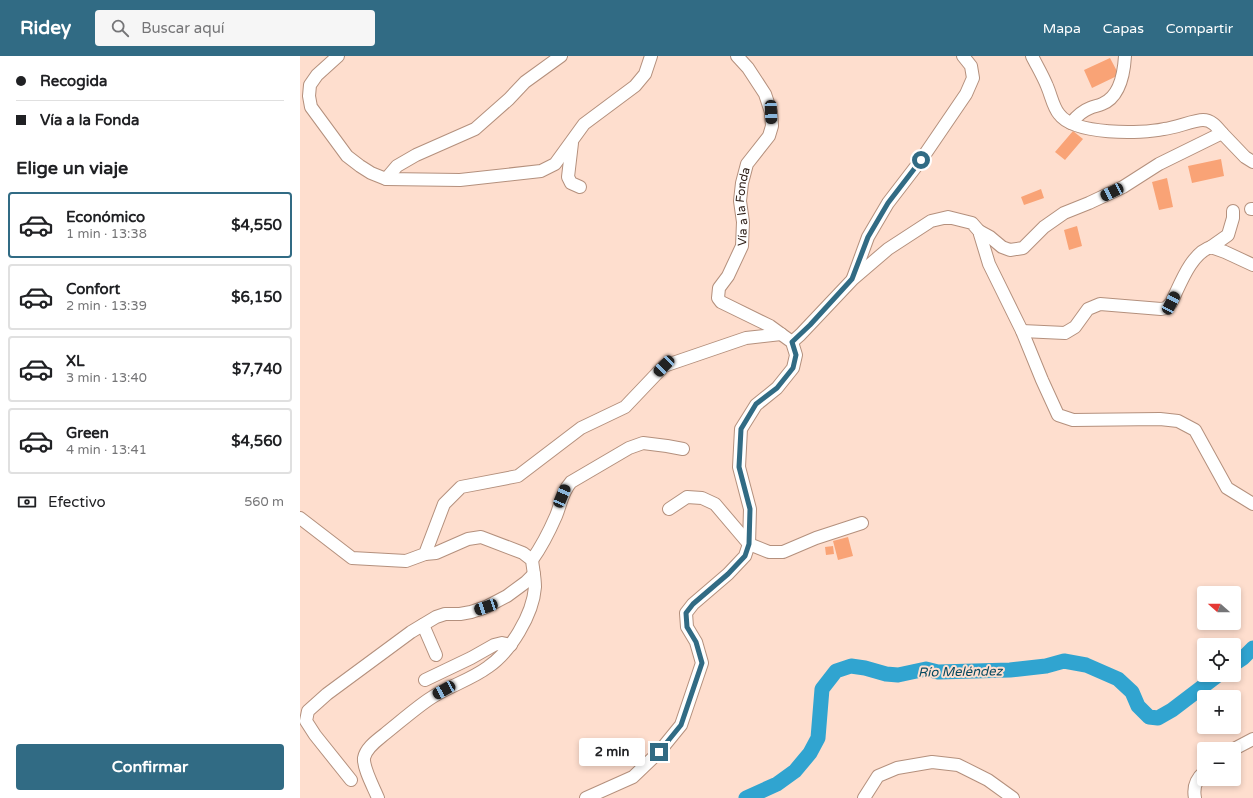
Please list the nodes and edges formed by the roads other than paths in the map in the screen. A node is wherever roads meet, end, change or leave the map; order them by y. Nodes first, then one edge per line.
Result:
1 (338, 56) edge
2 (561, 56) edge
3 (651, 56) edge
4 (737, 56) edge
5 (963, 56) edge
6 (1032, 56) edge
7 (1125, 56) edge
8 (1071, 123) junction
9 (1222, 133) junction
10 (572, 142) junction
11 (1253, 162) edge
12 (386, 178) junction
13 (580, 187) dead end
14 (1233, 211) dead end
15 (979, 231) junction
16 (1212, 247) junction
17 (1253, 265) edge
18 (852, 279) junction
19 (1022, 331) junction
20 (781, 334) junction
21 (792, 342) junction
22 (683, 449) dead end
23 (1253, 504) edge
24 (669, 509) dead end
25 (300, 518) edge
26 (862, 523) dead end
27 (749, 544) junction
28 (425, 554) junction
29 (532, 560) junction
30 (534, 574) junction
31 (423, 625) junction
32 (511, 645) junction
33 (436, 655) dead end
34 (425, 680) dead end
35 (1253, 739) edge
36 (1241, 745) edge
37 (351, 780) dead end
38 (1197, 782) edge
39 (378, 798) edge
40 (586, 798) edge
41 (864, 798) edge
42 (1013, 798) edge
43 (1195, 798) edge

1 - 12 street
2 - 12 street
3 - 10 street
4 - 20 street, Vía a la Fonda
5 - 18 street
6 - 8 street
7 - 8 street
8 - 9 street
9 - 11 street
9 - 15 street
10 - 12 street
10 - 13 street
14 - 16 street
15 - 18 street
15 - 19 street
16 - 17 street
16 - 19 street
18 - 21 street
19 - 23 street
20 - 21 street, Vía a la Fonda
20 - 28 street
21 - 27 street
22 - 29 street
24 - 27 street
25 - 28 street
26 - 27 street
27 - 40 street
28 - 29 street
29 - 30 street
30 - 31 street
30 - 32 street
31 - 33 street
31 - 37 street
32 - 34 street
32 - 39 street
35 - 36 street
38 - 43 street
41 - 42 street

